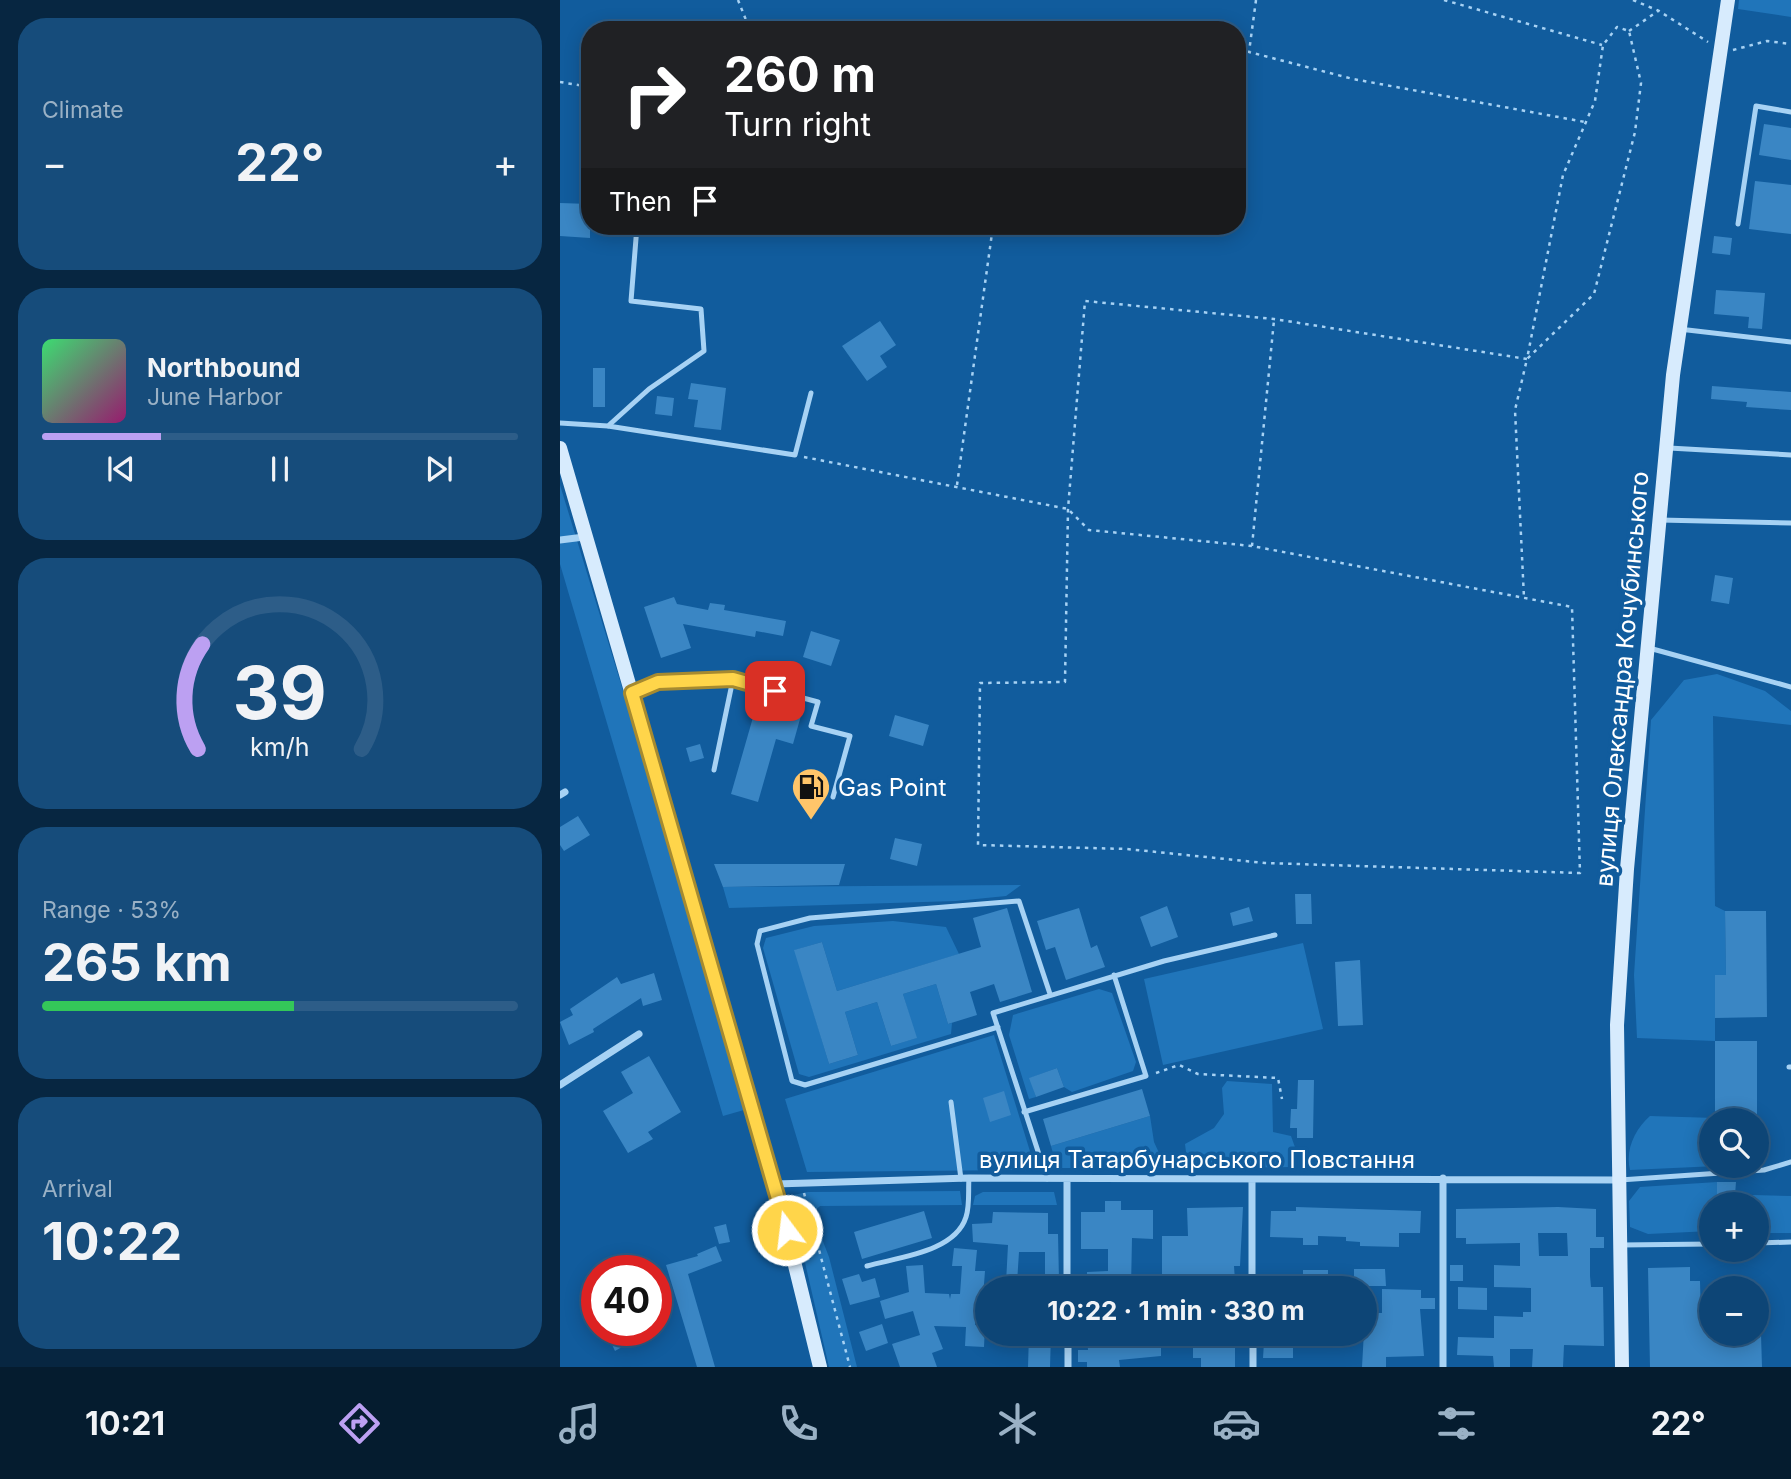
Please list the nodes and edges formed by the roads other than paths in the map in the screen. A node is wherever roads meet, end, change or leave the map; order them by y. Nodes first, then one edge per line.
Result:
1 (1728, 0) edge
2 (1791, 112) edge
3 (1738, 224) dead end
4 (636, 235) edge
5 (1678, 329) junction
6 (1791, 342) edge
7 (811, 393) dead end
8 (560, 423) edge
9 (608, 426) junction
10 (560, 448) edge
11 (1666, 448) junction
12 (1791, 455) edge
13 (1660, 520) junction
14 (1791, 523) edge
15 (584, 537) junction
16 (560, 540) edge
17 (1646, 647) junction
18 (733, 679) junction
19 (1791, 687) edge
20 (632, 693) junction
21 (714, 769) dead end
22 (833, 797) dead end
23 (1275, 934) dead end
24 (1114, 975) junction
25 (1050, 994) junction
26 (998, 1027) junction
27 (639, 1034) dead end
28 (560, 1085) edge
29 (951, 1102) dead end
30 (1024, 1112) junction
31 (1791, 1162) edge
32 (965, 1178) junction
33 (1444, 1178) junction
34 (1047, 1179) junction
35 (1252, 1179) junction
36 (1067, 1180) junction
37 (1620, 1180) junction
38 (775, 1184) junction
39 (1791, 1242) edge
40 (1769, 1243) edge
41 (1699, 1244) edge
42 (1620, 1245) junction
43 (867, 1266) dead end
44 (1067, 1276) edge
45 (1252, 1276) edge
46 (1068, 1346) edge
47 (1253, 1346) edge
48 (820, 1367) edge
49 (1068, 1367) edge
50 (1253, 1367) edge
51 (1443, 1367) edge
52 (1622, 1367) edge

1 - 5 street, вулиця Олександра Кочубинського
2 - 3 lane
4 - 9 lane
5 - 6 lane
5 - 11 street, вулиця Олександра Кочубинського
7 - 9 lane
8 - 9 lane
10 - 15 street
11 - 12 lane
11 - 13 street, вулиця Олександра Кочубинського
13 - 14 lane
13 - 17 street, вулиця Олександра Кочубинського
15 - 16 street
15 - 20 street
17 - 19 lane
17 - 37 street, вулиця Олександра Кочубинського
18 - 20 lane
18 - 21 lane
18 - 22 lane
20 - 38 street
23 - 24 lane
24 - 25 lane
24 - 30 lane
25 - 26 lane
25 - 26 lane
26 - 30 lane
27 - 28 street
29 - 32 lane
30 - 34 lane
31 - 37 lane
32 - 34 street, вулиця Татарбунарського Повстання
32 - 38 street, вулиця Татарбунарського Повстання
32 - 43 lane
33 - 35 street, вулиця Татарбунарського Повстання
33 - 37 street, вулиця Татарбунарського Повстання
33 - 51 street
34 - 36 street, вулиця Татарбунарського Повстання
35 - 36 street, вулиця Татарбунарського Повстання
35 - 45 street
36 - 44 street
37 - 42 street, вулиця Олександра Кочубинського
38 - 48 street
39 - 40 lane
41 - 42 lane
42 - 52 street, вулиця Олександра Кочубинського
46 - 49 street
47 - 50 street

